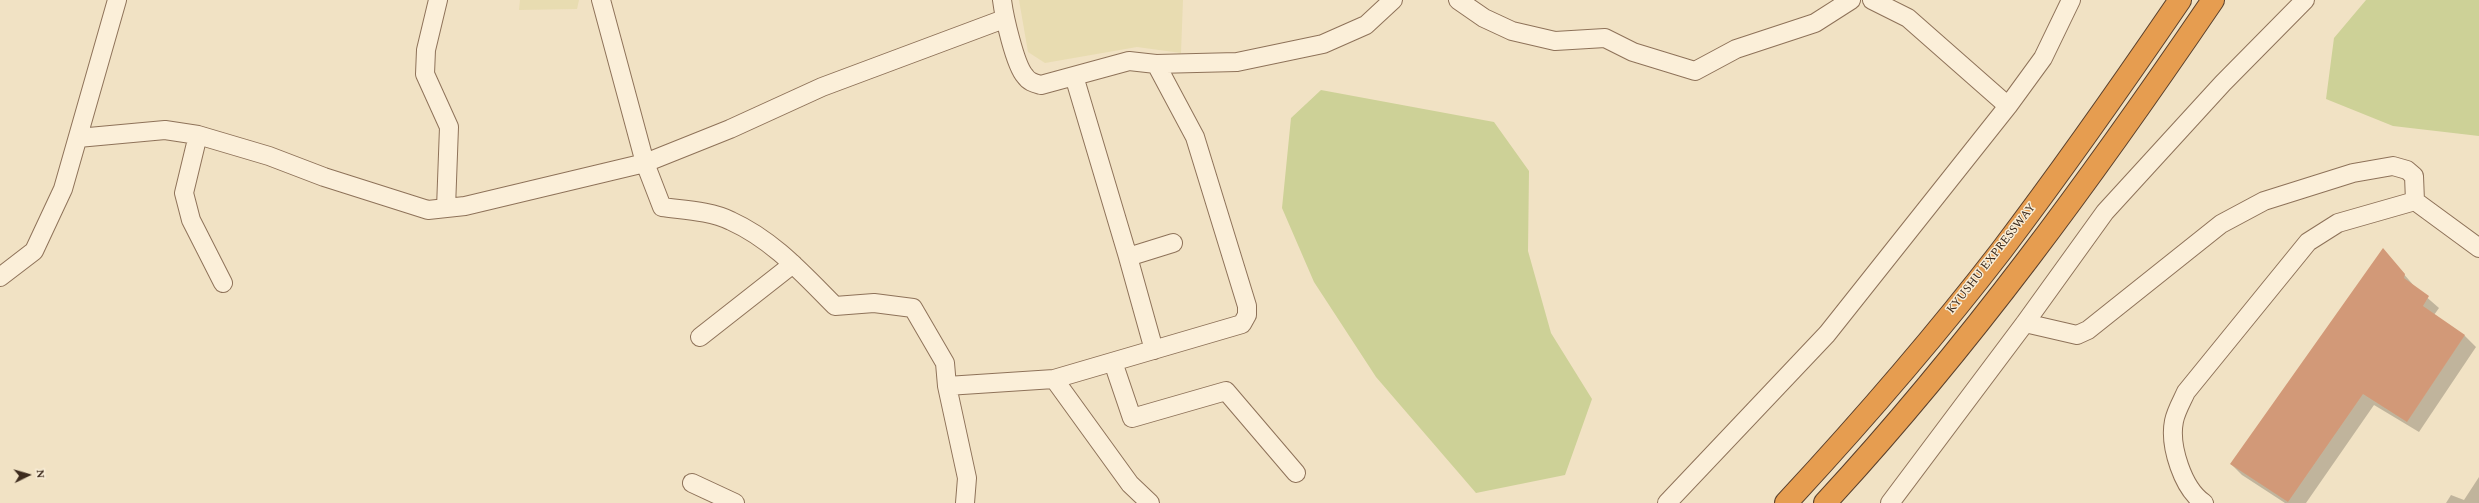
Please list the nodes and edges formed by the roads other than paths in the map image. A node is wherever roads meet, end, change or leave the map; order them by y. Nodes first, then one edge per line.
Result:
1 (117, 0) edge
2 (438, 0) edge
3 (601, 0) edge
4 (1002, 0) edge
5 (1393, 0) edge
6 (1458, 0) edge
7 (1851, 0) edge
8 (1872, 0) edge
9 (2072, 0) edge
10 (2180, 0) edge
11 (2213, 0) edge
12 (2305, 0) edge
13 (1004, 19) junction
14 (1156, 64) junction
15 (1074, 76) junction
16 (2008, 106) junction
17 (198, 136) junction
18 (78, 138) junction
19 (645, 163) junction
20 (2415, 201) junction
21 (446, 208) junction
22 (1173, 243) dead end
23 (2479, 248) edge
24 (1128, 257) junction
25 (793, 264) junction
26 (0, 277) edge
27 (224, 282) dead end
28 (2025, 324) junction
29 (700, 337) dead end
30 (1154, 350) junction
31 (1113, 362) junction
32 (1054, 380) junction
33 (948, 386) junction
34 (1296, 473) dead end
35 (692, 483) dead end
36 (735, 503) edge
37 (965, 503) edge
38 (1150, 503) edge
39 (1667, 503) edge
40 (1786, 503) edge
41 (1825, 503) edge
42 (1890, 503) edge
43 (2204, 503) edge

1 - 18 street
2 - 21 street
3 - 19 street
4 - 13 street
5 - 14 street
6 - 7 street
8 - 16 street
9 - 16 street
10 - 40 highway, KYUSHU EXPRESSWAY
11 - 41 highway
12 - 28 street
13 - 15 street
13 - 19 street
14 - 15 street
14 - 30 street
15 - 24 street
16 - 39 street
17 - 18 street
17 - 21 street
17 - 27 street
18 - 26 street
19 - 21 street
19 - 25 street
20 - 23 street
20 - 28 street
20 - 43 street
22 - 24 street
24 - 30 street
25 - 29 street
25 - 33 street
28 - 42 street
30 - 31 street
31 - 32 street
31 - 34 street
32 - 33 street
32 - 38 street
33 - 37 street
35 - 36 street

